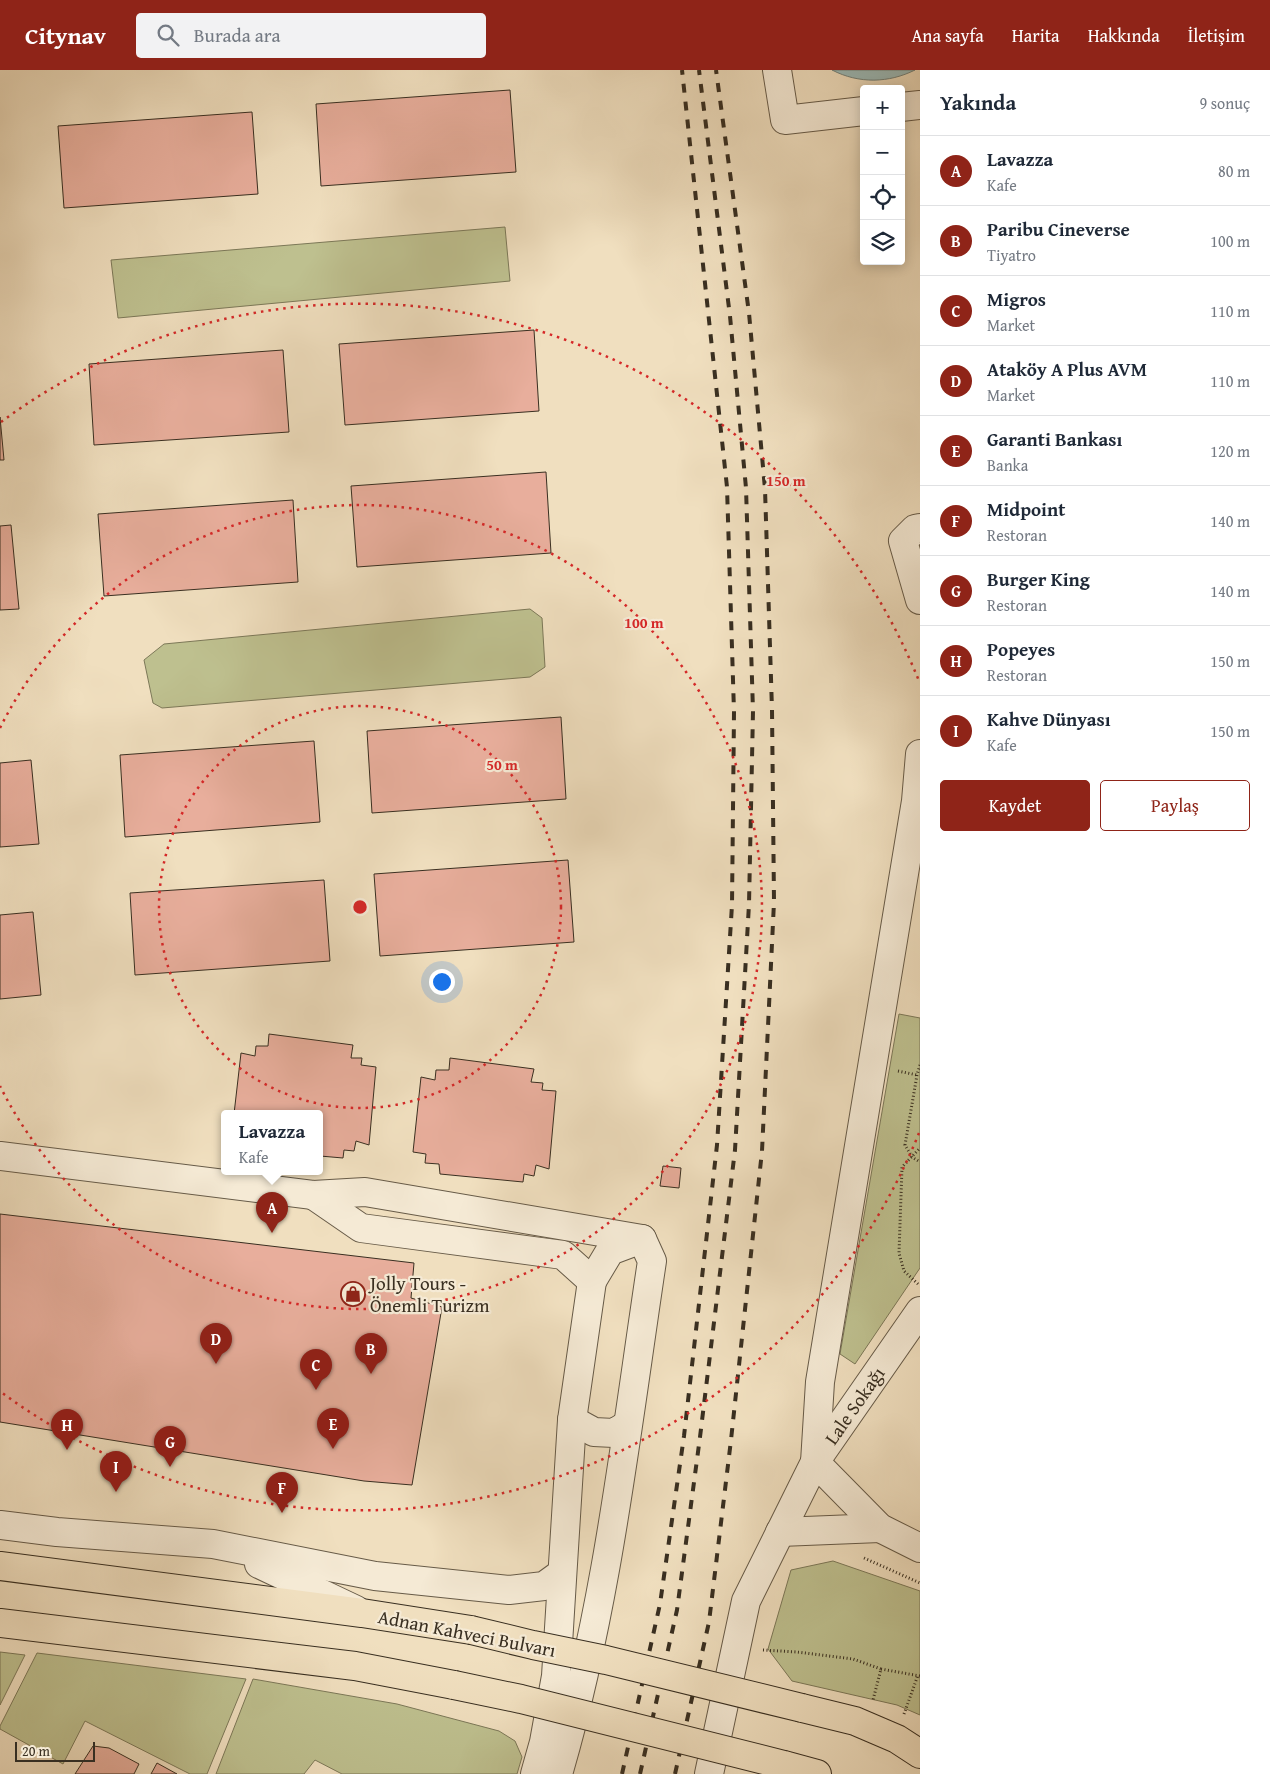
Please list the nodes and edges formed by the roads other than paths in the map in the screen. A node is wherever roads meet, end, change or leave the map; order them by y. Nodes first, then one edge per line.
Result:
1 (777, 70) edge
2 (920, 105) edge
3 (905, 107) edge
4 (860, 111) edge
5 (920, 528) edge
6 (920, 600) edge
7 (920, 754) edge
8 (0, 1156) edge
9 (313, 1195) junction
10 (642, 1240) junction
11 (592, 1281) junction
12 (920, 1311) edge
13 (572, 1420) junction
14 (627, 1425) junction
15 (815, 1462) junction
16 (0, 1525) edge
17 (880, 1528) junction
18 (780, 1532) junction
19 (213, 1544) junction
20 (920, 1548) edge
21 (0, 1566) edge
22 (562, 1573) junction
23 (362, 1613) junction
24 (0, 1623) edge
25 (920, 1754) edge
26 (536, 1774) edge
27 (558, 1774) edge
28 (709, 1774) edge
29 (817, 1774) edge

1 - 4 street
2 - 3 street
5 - 6 street
7 - 15 street
8 - 9 street
9 - 10 street
9 - 11 street
10 - 11 street
10 - 14 street
11 - 13 street
12 - 15 street, Lale Sokağı
13 - 14 street
13 - 22 street
14 - 27 street
15 - 17 street
15 - 18 street, Lale Sokağı
16 - 19 street
17 - 18 street
17 - 20 street
18 - 28 street, Lale Sokağı
19 - 22 street
19 - 23 street
21 - 23 main road, Adnan Kahveci Bulvarı
22 - 26 street
23 - 25 main road, Adnan Kahveci Bulvarı, bridge
24 - 29 main road, bridge

